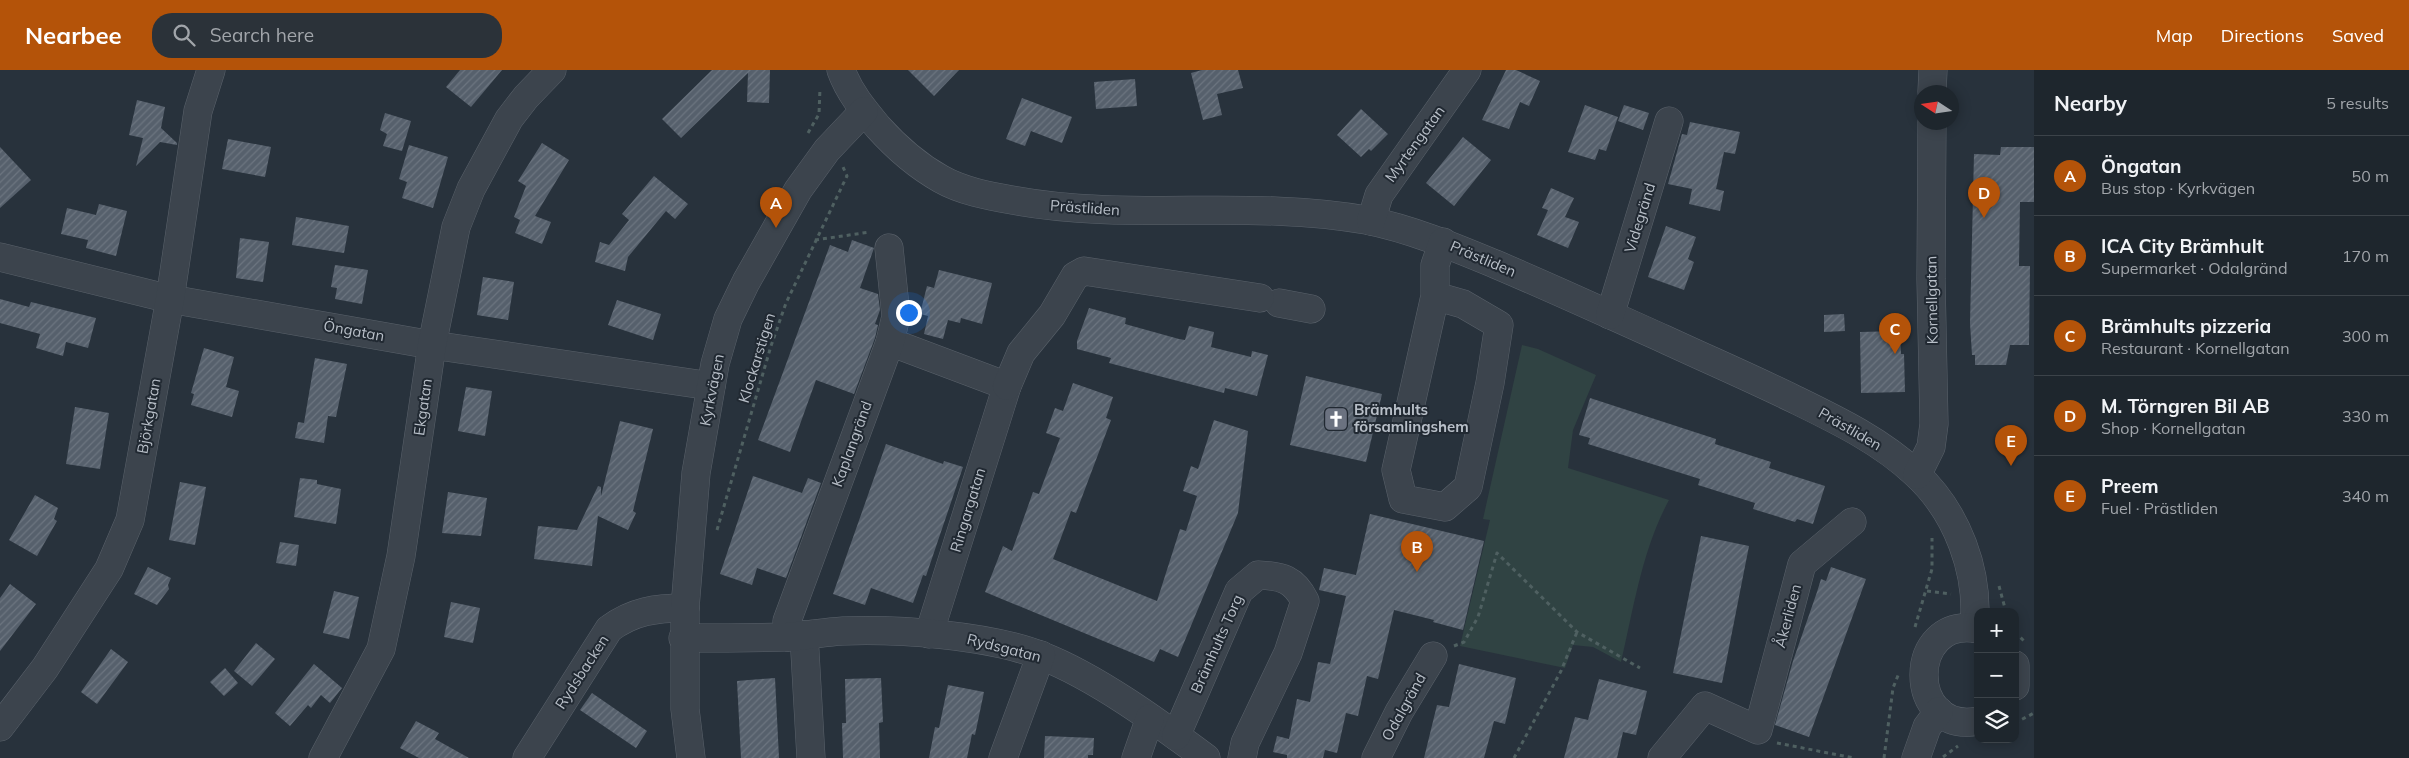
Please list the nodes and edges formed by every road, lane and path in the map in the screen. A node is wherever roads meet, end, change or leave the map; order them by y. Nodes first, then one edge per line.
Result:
1 (211, 70) edge
2 (552, 70) edge
3 (1467, 70) edge
4 (1933, 70) edge
5 (830, 75) edge
6 (1932, 85) edge
7 (864, 111) junction
8 (1669, 120) dead end
9 (1932, 130) edge
10 (808, 132) dead end
11 (846, 169) dead end
12 (1370, 221) junction
13 (814, 240) junction
14 (1443, 242) junction
15 (889, 248) joint
16 (0, 258) edge
17 (1435, 296) junction
18 (170, 299) junction
19 (1312, 309) dead end
20 (1610, 315) junction
21 (890, 342) junction
22 (432, 345) junction
23 (712, 386) junction
24 (1007, 386) junction
25 (1917, 475) junction
26 (1852, 522) dead end
27 (1932, 535) dead end
28 (691, 548) junction
29 (685, 608) junction
30 (1975, 608) edge
31 (1974, 629) edge
32 (1577, 632) junction
33 (929, 634) junction
34 (796, 636) junction
35 (1912, 636) dead end
36 (683, 638) junction
37 (1041, 655) junction
38 (1433, 656) joint
39 (1640, 668) dead end
40 (1899, 671) dead end
41 (1940, 711) junction
42 (2032, 714) edge
43 (1150, 718) junction
44 (1974, 721) edge
45 (2019, 721) edge
46 (0, 727) edge
47 (1758, 730) junction
48 (1176, 736) junction
49 (1828, 753) junction
50 (323, 758) edge
51 (527, 758) edge
52 (691, 758) edge
53 (811, 758) edge
54 (1003, 758) edge
55 (1136, 758) edge
56 (1206, 758) edge
57 (1242, 758) edge
58 (1376, 758) edge
59 (1514, 758) edge
60 (1662, 758) edge
61 (1829, 758) edge
62 (1854, 758) edge
63 (1884, 758) edge
64 (1916, 758) edge

1 - 18 street, Björkgatan
2 - 22 street, Ekgatan
3 - 12 street, Myrtengatan
4 - 6 street
5 - 7 street
5 - 10 path
7 - 12 street, Prästliden
7 - 23 street, Kyrkvägen
8 - 20 street, Videgränd
9 - 25 street, Kornellgatan
11 - 13 path, Klockarstigen
12 - 14 street, Prästliden
13 - 15 path
13 - 28 path, Klockarstigen
14 - 17 street
14 - 20 street, Prästliden
15 - 21 street, Kaplangränd
16 - 18 street, Öngatan
17 - 17 street
18 - 22 street, Öngatan
18 - 46 street, Björkgatan
19 - 24 street, Ringargatan
20 - 25 street, Prästliden
21 - 24 street
21 - 34 street, Kaplangränd
22 - 23 street, Öngatan
22 - 50 street, Ekgatan
23 - 28 street, Kyrkvägen
24 - 33 street, Ringargatan
25 - 30 street, Prästliden
26 - 47 street, Åkerliden
27 - 35 path
28 - 29 street, Kyrkvägen
29 - 36 street, Kyrkvägen
29 - 51 street, Rydsbacken
31 - 41 street
32 - 38 path
32 - 39 path
32 - 59 path
33 - 34 street, Rydsgatan
33 - 37 street, Rydsgatan
34 - 36 street, Rydsgatan
34 - 53 street
36 - 52 street, Kyrkvägen
37 - 43 street, Rydsgatan
37 - 54 street
38 - 58 street, Odalgränd
40 - 63 path
41 - 44 street
41 - 64 street
42 - 45 path
43 - 48 street, Rydsgatan
43 - 55 street
47 - 49 path
47 - 60 street
48 - 56 street, Rydsgatan
48 - 57 street, Brämhults Torg
49 - 61 path
49 - 62 path

